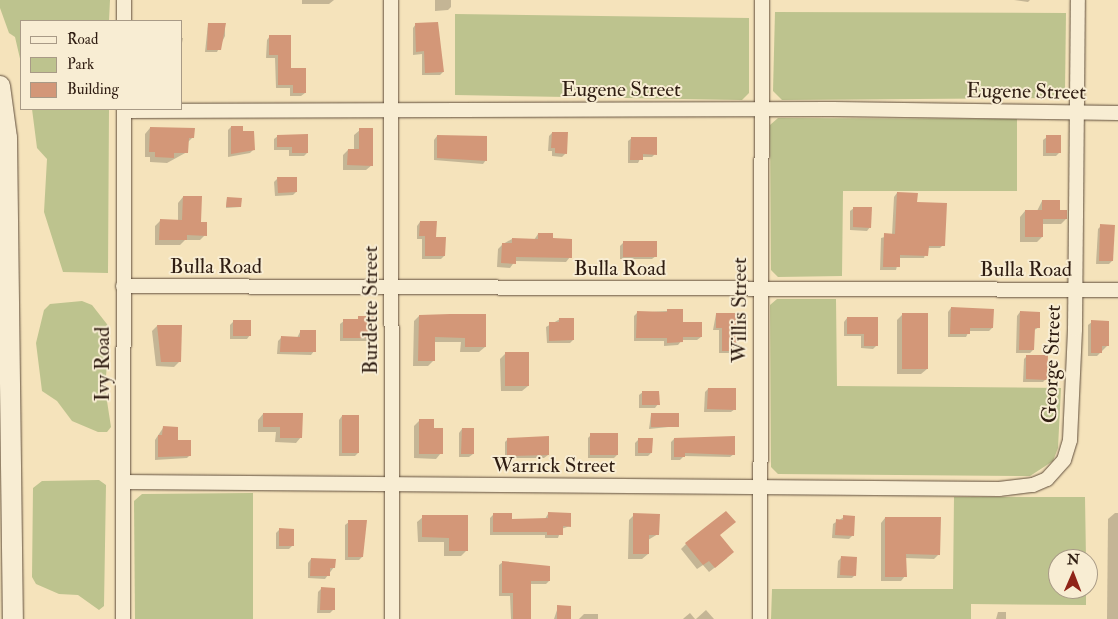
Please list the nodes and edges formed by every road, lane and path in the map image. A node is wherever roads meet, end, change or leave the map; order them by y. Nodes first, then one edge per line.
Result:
1 (124, 0) edge
2 (391, 0) edge
3 (762, 0) edge
4 (1078, 0) edge
5 (124, 20) edge
6 (0, 86) edge
7 (124, 110) edge
8 (392, 110) junction
9 (761, 110) junction
10 (1076, 113) junction
11 (1118, 113) edge
12 (123, 286) junction
13 (390, 287) junction
14 (760, 289) junction
15 (1075, 290) junction
16 (1118, 290) edge
17 (4, 291) edge
18 (123, 482) junction
19 (391, 485) junction
20 (761, 487) junction
21 (986, 489) joint
22 (13, 619) edge
23 (123, 619) edge
24 (392, 619) edge
25 (760, 619) edge

1 - 5 street
2 - 8 street, Burdette Street
3 - 9 street, Willis Street
4 - 10 street, George Street
6 - 17 street
7 - 8 street, Eugene Street
7 - 12 street, Ivy Road
8 - 9 street, Eugene Street
8 - 13 street, Burdette Street
9 - 10 street, Eugene Street
9 - 14 street, Willis Street
10 - 11 street, Eugene Street
10 - 15 street, George Street
12 - 13 street, Bulla Road
12 - 18 street, Ivy Road
13 - 14 street, Bulla Road
13 - 19 street, Burdette Street
14 - 15 street, Bulla Road
14 - 20 street, Willis Street
15 - 16 street, Bulla Road
15 - 21 street, George Street
17 - 22 street
18 - 19 street, Warrick Street
18 - 23 street, Ivy Road
19 - 20 street, Warrick Street
19 - 24 street, Burdette Street
20 - 21 street, Warrick Street
20 - 25 street, Willis Street

